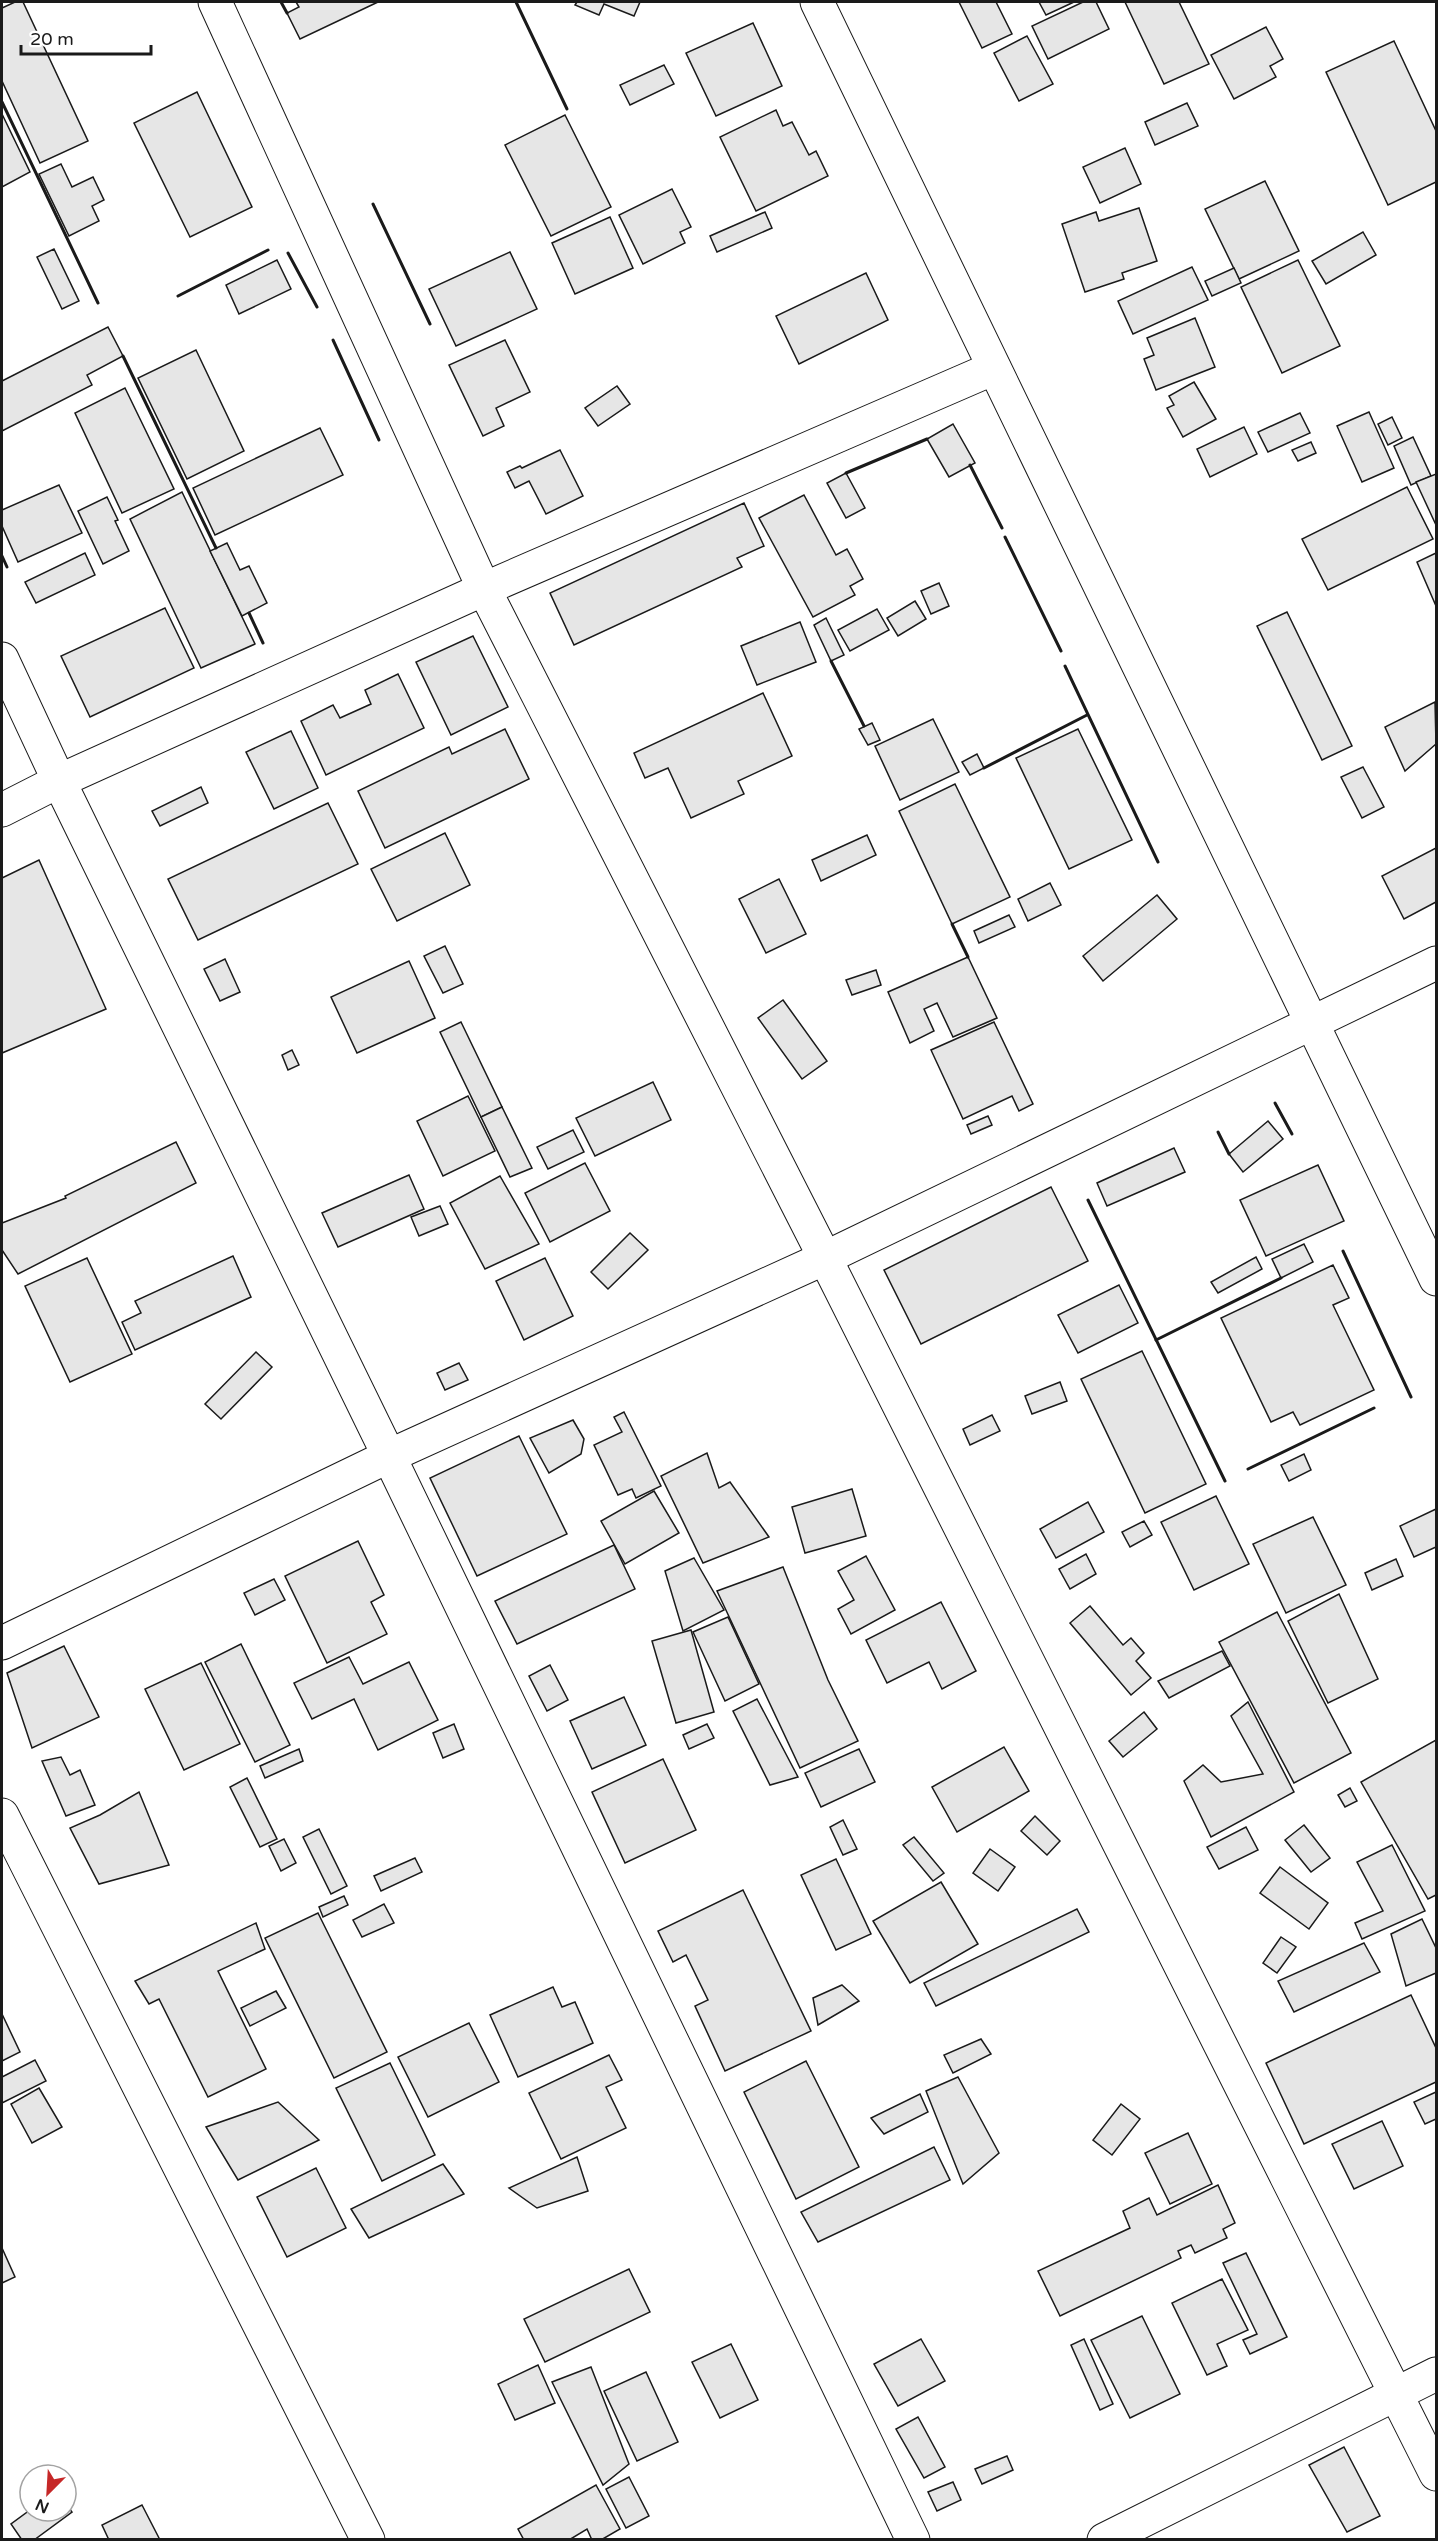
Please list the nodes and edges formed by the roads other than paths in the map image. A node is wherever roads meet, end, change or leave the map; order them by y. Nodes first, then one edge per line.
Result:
1 (215, 2) edge
2 (817, 2) edge
3 (994, 368) junction
4 (484, 589) junction
5 (2, 659) edge
6 (59, 781) junction
7 (2, 810) edge
8 (1437, 963) edge
9 (1315, 1024) junction
10 (825, 1258) junction
11 (1437, 1279) edge
12 (389, 1456) junction
13 (2, 1643) edge
14 (2, 1815) edge
15 (1437, 2374) edge
16 (1396, 2395) junction
17 (1437, 2474) edge
18 (368, 2540) edge
19 (913, 2540) edge
20 (1104, 2540) edge

1 - 4 street
2 - 3 street
3 - 4 street
3 - 9 street
4 - 6 street
4 - 10 street
5 - 6 street
6 - 7 street
6 - 12 street
8 - 9 street
9 - 10 street
9 - 11 street
10 - 12 street
10 - 16 street
12 - 13 street
12 - 19 street
14 - 18 street
15 - 16 street
16 - 17 street
16 - 20 street

